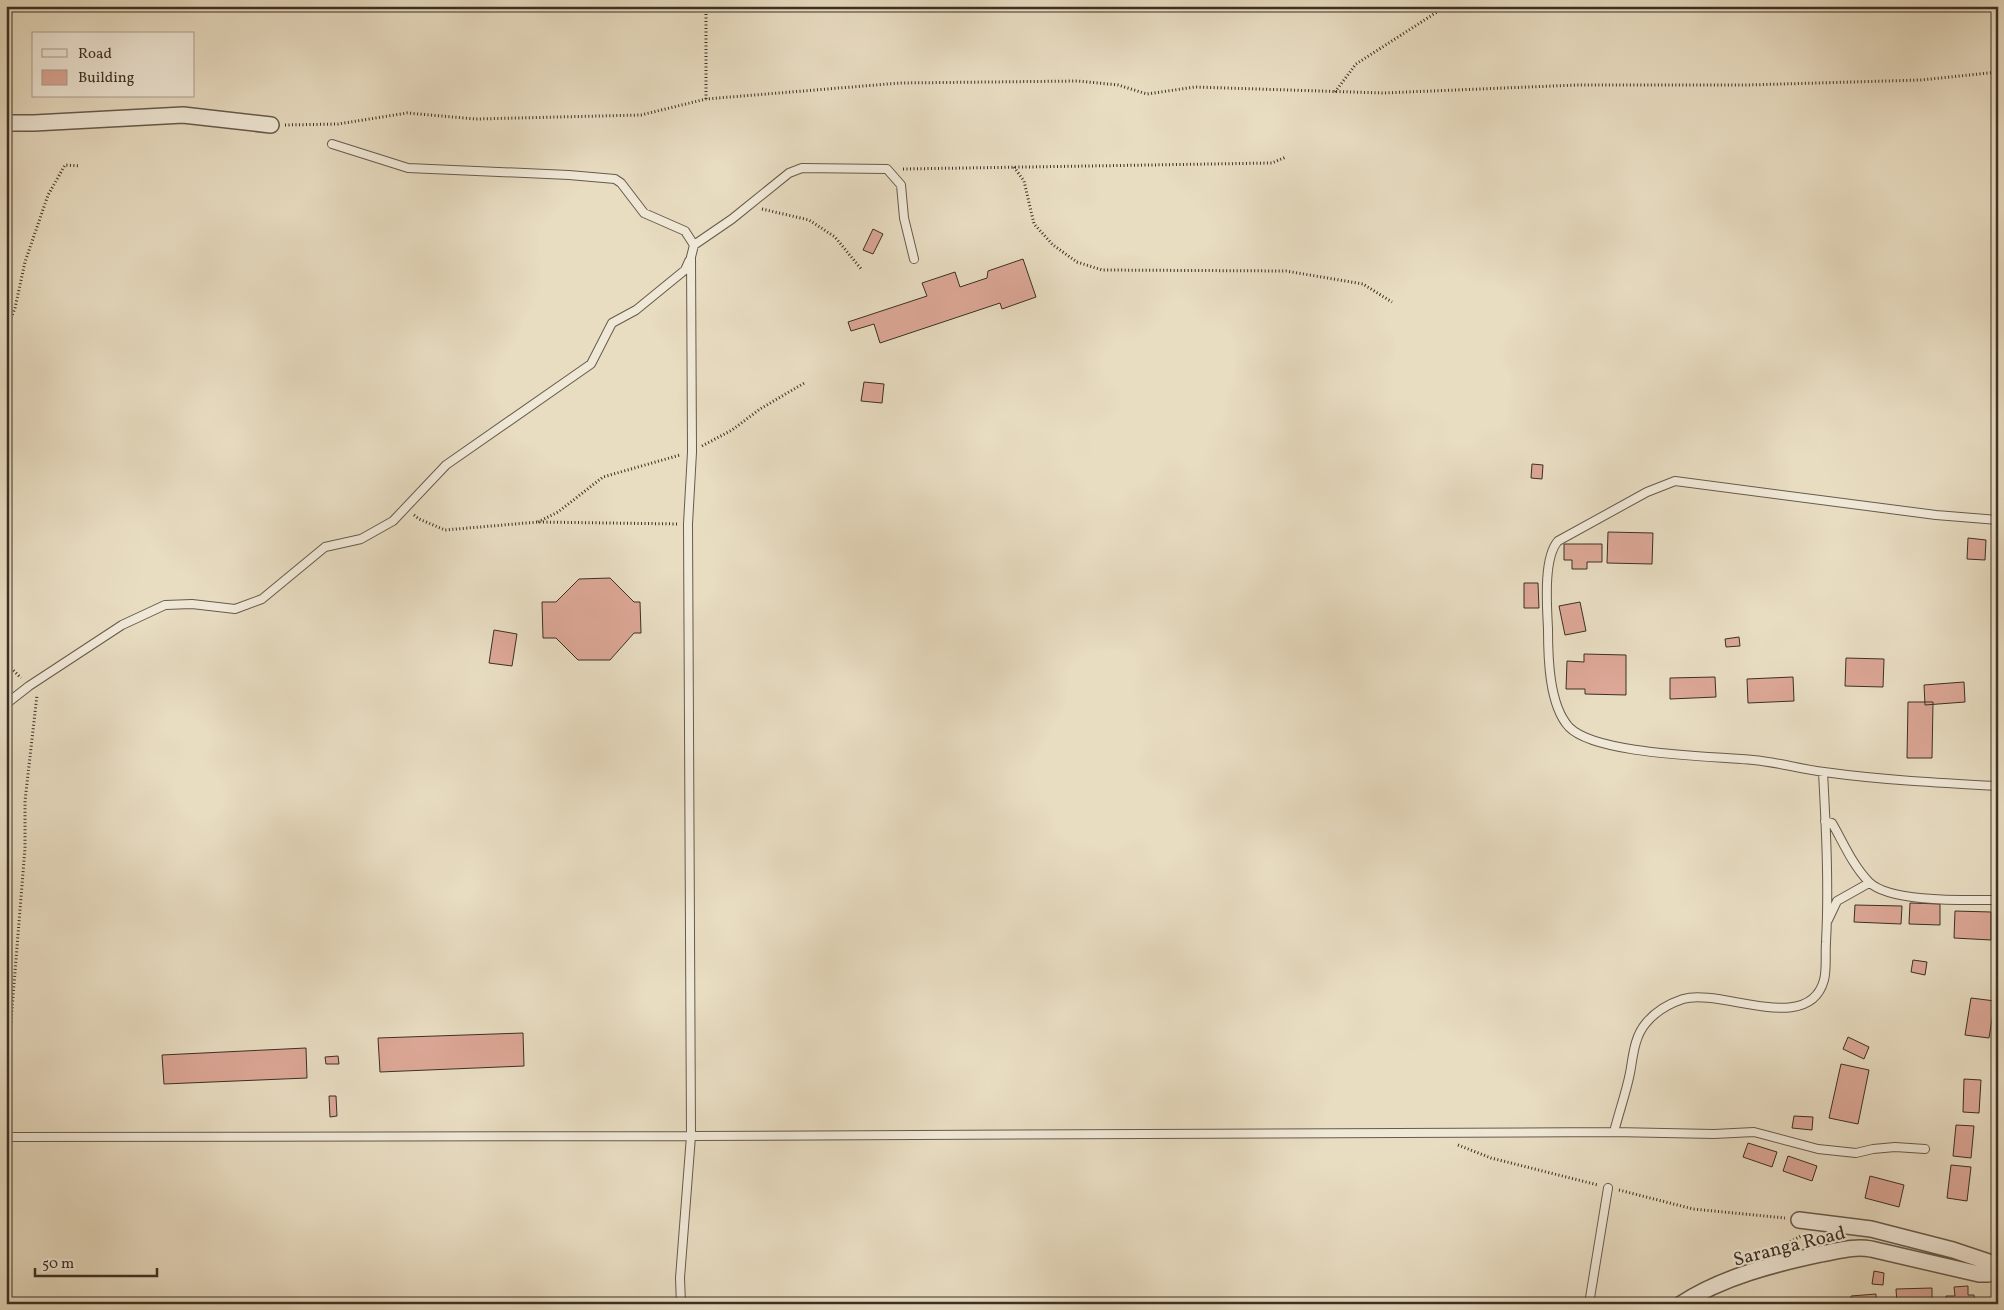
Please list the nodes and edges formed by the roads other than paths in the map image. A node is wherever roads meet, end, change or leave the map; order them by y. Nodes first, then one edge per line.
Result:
1 (6, 123) edge
2 (271, 126) road end
3 (332, 144) dead end
4 (694, 245) junction
5 (691, 256) junction
6 (914, 259) dead end
7 (1998, 520) edge
8 (6, 704) edge
9 (1823, 772) junction
10 (1998, 786) edge
11 (1825, 821) junction
12 (1870, 882) junction
13 (1998, 900) edge
14 (1827, 922) junction
15 (1614, 1132) junction
16 (690, 1136) junction
17 (8, 1137) edge
18 (1924, 1149) dead end
19 (1608, 1188) road end
20 (1799, 1220) road end
21 (1998, 1265) edge
22 (1998, 1270) edge
23 (681, 1304) edge
24 (1589, 1304) edge
25 (1681, 1304) edge

1 - 2 street
3 - 4 lane
4 - 5 lane
4 - 6 lane
5 - 8 lane
5 - 16 lane
7 - 9 lane
9 - 10 lane
9 - 11 lane
11 - 12 lane
11 - 14 lane
12 - 13 lane
12 - 14 lane
14 - 15 lane
15 - 16 lane
15 - 18 lane
16 - 17 lane
16 - 23 lane
19 - 24 lane
20 - 21 street
22 - 25 street, Saranga Road

